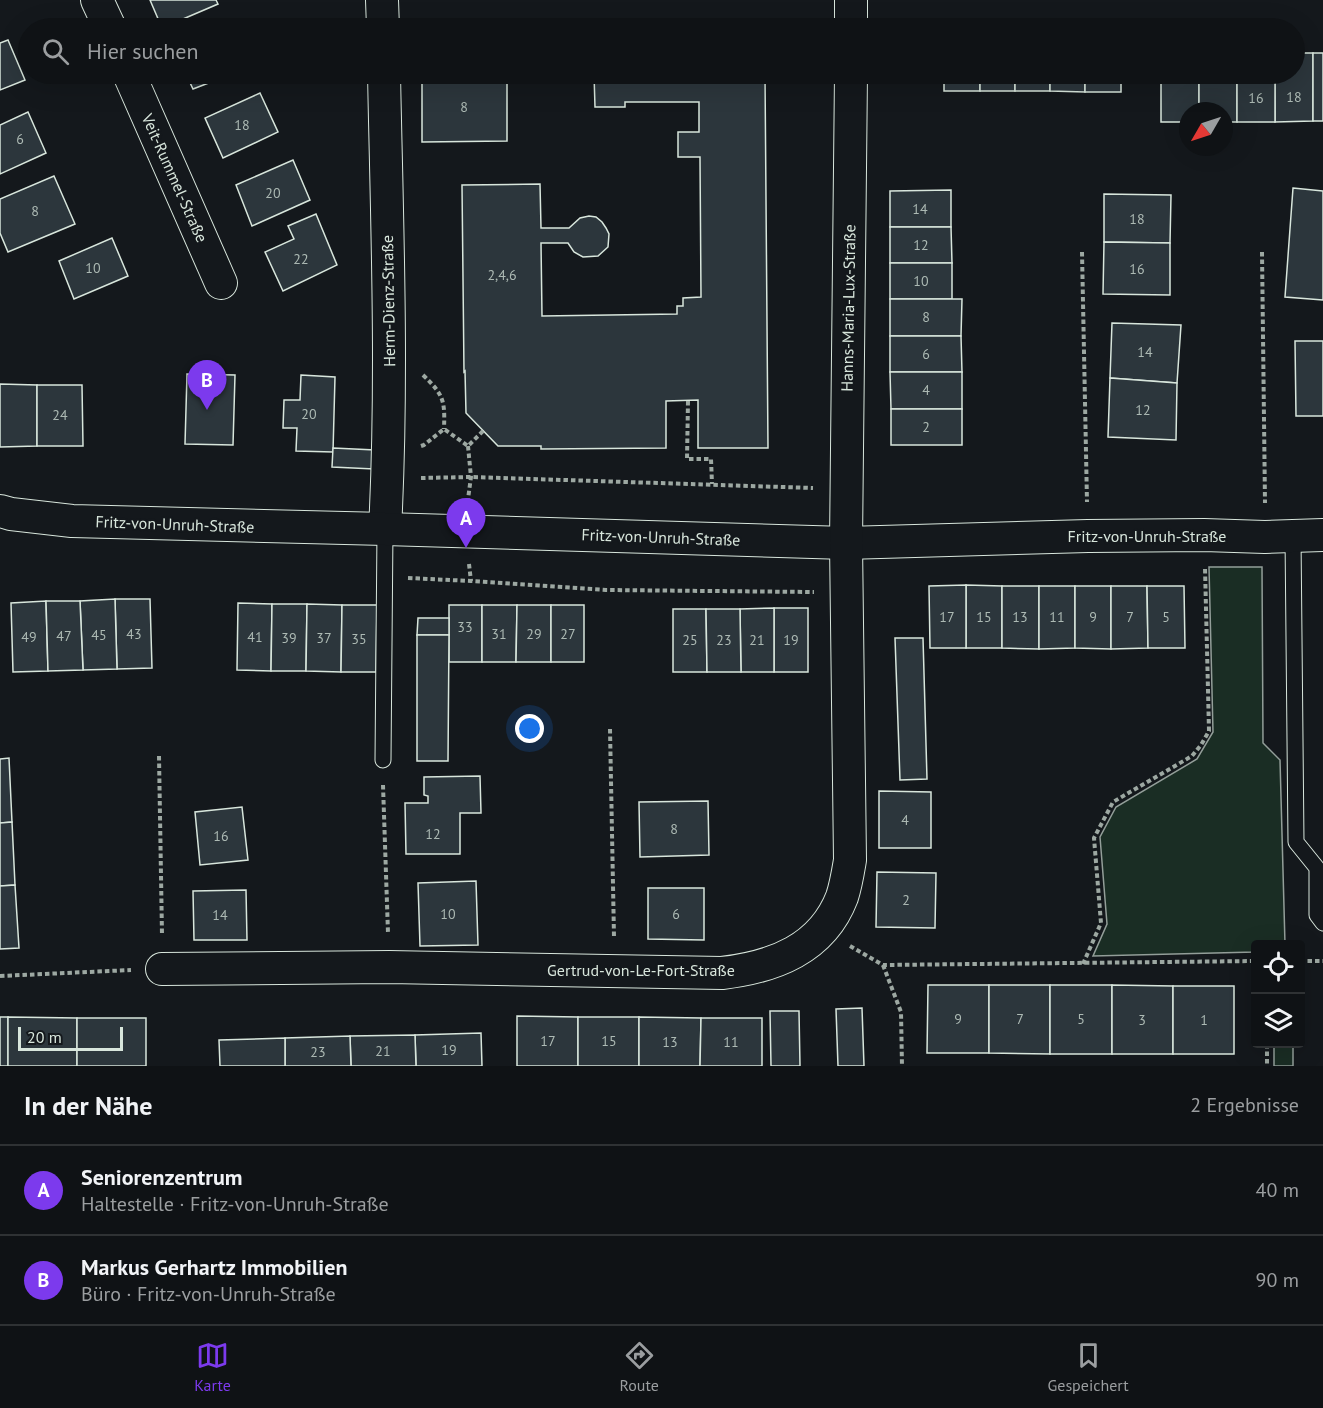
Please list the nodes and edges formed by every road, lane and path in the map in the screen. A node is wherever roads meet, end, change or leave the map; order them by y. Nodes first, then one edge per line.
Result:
1 (97, 0) edge
2 (382, 0) edge
3 (851, 0) edge
4 (105, 18) edge
5 (383, 18) edge
6 (851, 18) edge
7 (133, 84) edge
8 (384, 84) edge
9 (851, 84) edge
10 (1082, 252) dead end
11 (1262, 252) dead end
12 (221, 283) dead end
13 (389, 365) junction
14 (688, 401) dead end
15 (444, 429) junction
16 (483, 431) dead end
17 (468, 446) junction
18 (388, 463) junction
19 (471, 477) junction
20 (712, 484) junction
21 (846, 489) junction
22 (468, 499) dead end
23 (0, 511) edge
24 (385, 529) junction
25 (1204, 535) junction
26 (1088, 536) junction
27 (1294, 536) edge
28 (846, 543) junction
29 (385, 577) junction
30 (820, 594) dead end
31 (610, 729) dead end
32 (159, 756) dead end
33 (383, 760) joint
34 (1323, 922) edge
35 (823, 930) junction
36 (1251, 961) edge
37 (1305, 961) edge
38 (1323, 961) edge
39 (1083, 964) junction
40 (883, 965) junction
41 (389, 967) junction
42 (162, 969) junction
43 (615, 970) junction
44 (0, 976) edge
45 (1267, 1048) edge
46 (902, 1066) edge
47 (1267, 1066) edge

1 - 4 street
2 - 5 street
3 - 6 street
7 - 12 street, Veit-Rummel-Straße
8 - 13 street, Herm-Dienz-Straße
9 - 21 street, Hanns-Maria-Lux-Straße
10 - 26 path
11 - 27 path
13 - 15 path
13 - 18 street, Herm-Dienz-Straße
14 - 20 path
15 - 17 path
15 - 18 path
16 - 17 path
17 - 19 path
18 - 19 path
18 - 24 street, Herm-Dienz-Straße
19 - 20 path
19 - 22 path
20 - 21 path
21 - 28 street, Hanns-Maria-Lux-Straße
23 - 24 street, Fritz-von-Unruh-Straße
24 - 28 street, Fritz-von-Unruh-Straße
24 - 29 lane
25 - 26 street, Fritz-von-Unruh-Straße
25 - 27 street, Fritz-von-Unruh-Straße
25 - 39 path
26 - 28 street, Fritz-von-Unruh-Straße
27 - 34 lane
28 - 35 street, Gertrud-von-Le-Fort-Straße
29 - 30 path
29 - 33 lane
31 - 43 path
32 - 42 path
33 - 41 path
35 - 40 path
35 - 43 street, Gertrud-von-Le-Fort-Straße
36 - 39 path
37 - 38 path
39 - 40 path
40 - 46 path
41 - 42 street, Gertrud-von-Le-Fort-Straße
41 - 43 street, Gertrud-von-Le-Fort-Straße
42 - 44 path
45 - 47 path

